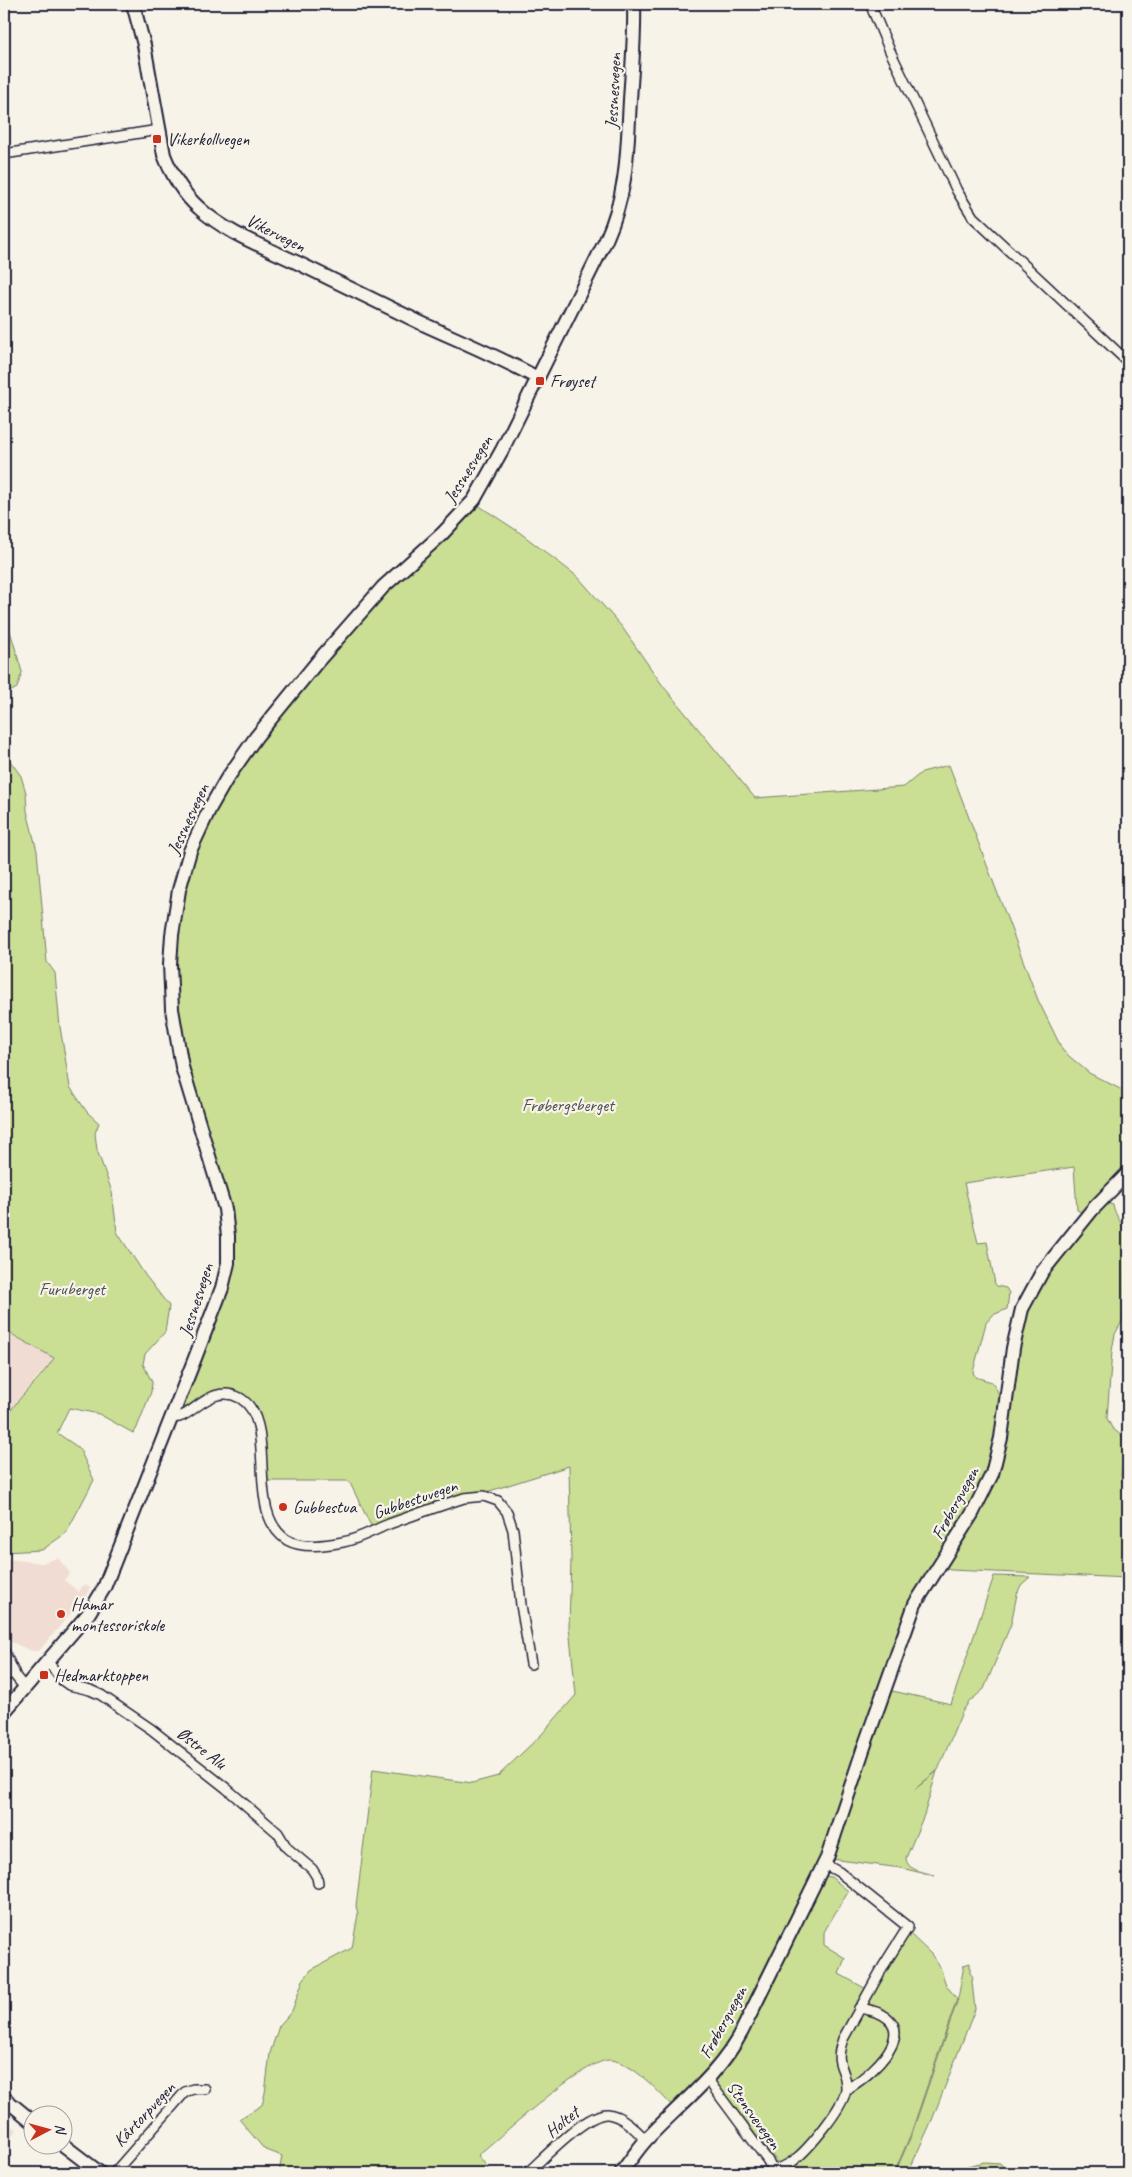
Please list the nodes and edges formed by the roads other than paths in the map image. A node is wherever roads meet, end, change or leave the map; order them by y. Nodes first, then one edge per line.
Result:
1 (133, 4) edge
2 (634, 4) edge
3 (870, 4) edge
4 (159, 130) junction
5 (4, 154) edge
6 (1128, 362) edge
7 (537, 378) junction
8 (1128, 1173) edge
9 (172, 1417) junction
10 (4, 1651) edge
11 (48, 1662) junction
12 (530, 1664) dead end
13 (14, 1672) junction
14 (4, 1677) edge
15 (25, 1688) junction
16 (4, 1712) edge
17 (824, 1864) junction
18 (318, 1883) dead end
19 (859, 2008) junction
20 (708, 2080) junction
21 (205, 2089) dead end
22 (847, 2089) junction
23 (4, 2098) edge
24 (22, 2112) edge
25 (646, 2140) junction
26 (72, 2152) edge
27 (772, 2172) edge
28 (100, 2173) edge
29 (114, 2173) edge
30 (527, 2173) edge
31 (621, 2173) edge

1 - 4 main road, Vikervegen
2 - 7 main road, Jessnesvegen
3 - 6 street
4 - 5 street
4 - 7 main road, Vikervegen
7 - 9 main road, Jessnesvegen
8 - 17 main road, Frøbergvegen
9 - 11 main road, Jessnesvegen
9 - 12 street, Gubbestuvegen
10 - 13 street
11 - 15 main road, Jessnesvegen
11 - 18 street, Østre Alu
13 - 14 street
13 - 15 street
15 - 16 main road, Jessnesvegen
17 - 19 street
17 - 20 main road, Frøbergvegen
19 - 22 street
19 - 22 street, Stensvevegen
20 - 25 main road, Frøbergvegen
20 - 27 street, Stensvevegen
21 - 29 street, Kårtorpvegen
22 - 27 street, Stensvevegen
23 - 24 main road
25 - 30 street, Holtet
25 - 31 main road, Frøbergvegen
26 - 28 main road

